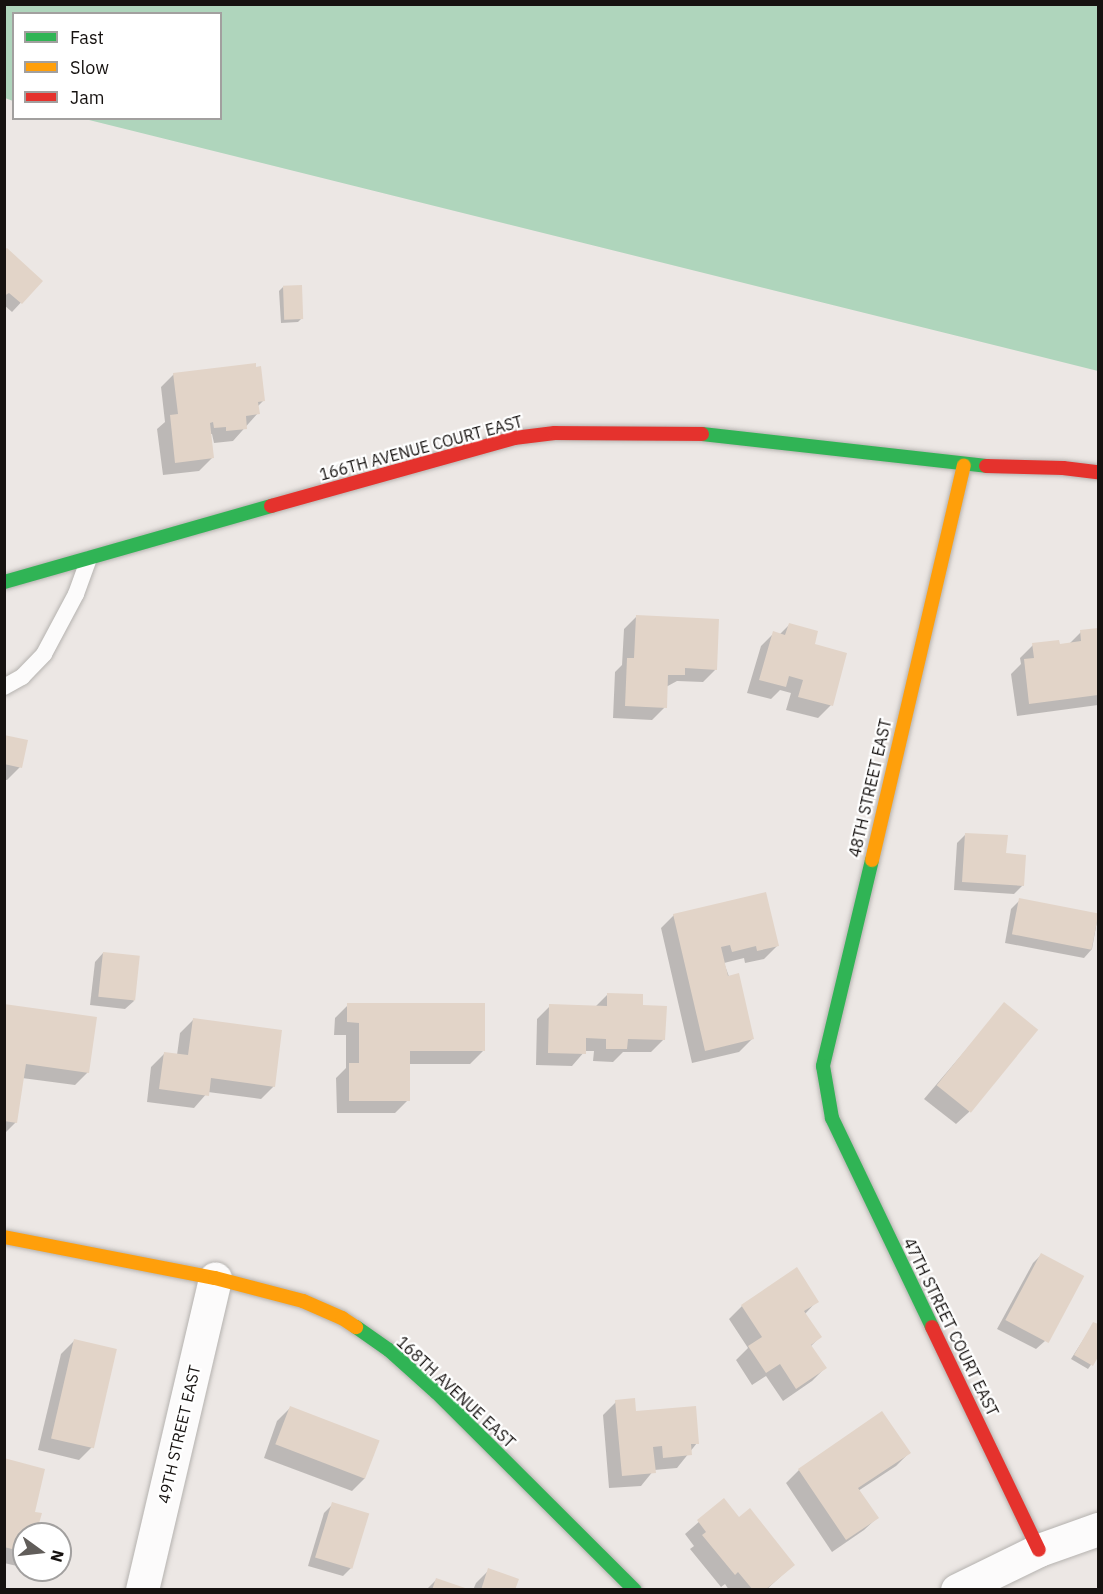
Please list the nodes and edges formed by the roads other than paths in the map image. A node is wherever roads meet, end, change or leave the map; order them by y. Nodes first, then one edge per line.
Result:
1 (964, 466) junction
2 (1098, 472) edge
3 (89, 559) junction
4 (4, 582) edge
5 (4, 687) edge
6 (832, 1118) joint
7 (4, 1237) edge
8 (215, 1278) junction
9 (1098, 1530) edge
10 (1039, 1550) junction
11 (142, 1590) edge
12 (635, 1590) edge
13 (957, 1590) edge

1 - 2 street, 166TH AVENUE COURT EAST
1 - 3 street, 166TH AVENUE COURT EAST
1 - 6 street, 48TH STREET EAST
3 - 4 street, 166TH AVENUE COURT EAST
3 - 5 lane
6 - 10 street, 47TH STREET COURT EAST
7 - 8 street, 168TH AVENUE EAST
8 - 11 street, 49TH STREET EAST
8 - 12 street, 168TH AVENUE EAST
9 - 10 street
10 - 13 street

